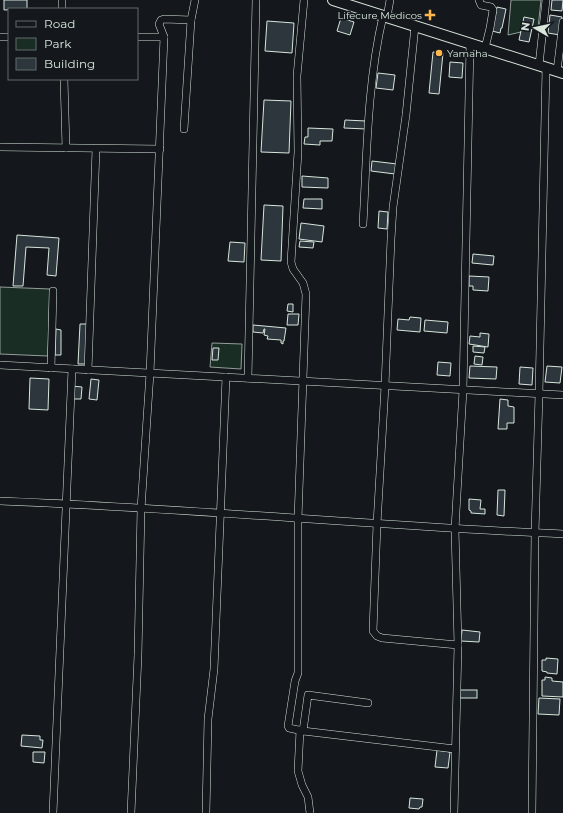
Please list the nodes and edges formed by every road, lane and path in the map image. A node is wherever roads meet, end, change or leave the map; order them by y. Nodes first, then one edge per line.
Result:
1 (195, 0) edge
2 (256, 0) edge
3 (304, 0) edge
4 (333, 0) edge
5 (479, 0) edge
6 (546, 0) edge
7 (390, 2) edge
8 (382, 18) junction
9 (191, 20) junction
10 (563, 22) edge
11 (414, 30) junction
12 (138, 37) edge
13 (164, 37) junction
14 (470, 48) junction
15 (485, 48) junction
16 (542, 66) junction
17 (560, 72) edge
18 (64, 80) edge
19 (184, 129) dead end
20 (0, 147) edge
21 (66, 148) junction
22 (96, 149) junction
23 (160, 149) junction
24 (363, 224) dead end
25 (53, 292) dead end
26 (0, 365) edge
27 (51, 368) junction
28 (72, 369) junction
29 (88, 370) junction
30 (150, 373) junction
31 (226, 377) junction
32 (248, 378) junction
33 (303, 381) junction
34 (385, 386) junction
35 (463, 390) junction
36 (539, 394) junction
37 (563, 395) edge
38 (0, 501) edge
39 (66, 504) junction
40 (141, 509) junction
41 (220, 514) junction
42 (298, 519) junction
43 (377, 524) junction
44 (455, 529) junction
45 (535, 533) junction
46 (563, 534) edge
47 (458, 645) junction
48 (368, 703) dead end
49 (301, 730) junction
50 (456, 749) junction
51 (53, 813) edge
52 (131, 813) edge
53 (206, 813) edge
54 (310, 813) edge
55 (454, 813) edge
56 (532, 813) edge

1 - 9 street
2 - 32 street
3 - 33 street
4 - 8 main road
5 - 15 street
6 - 16 street
7 - 8 street
8 - 11 main road
8 - 24 street
9 - 13 street
9 - 19 street
10 - 17 street
11 - 14 main road
11 - 34 street
12 - 13 street
13 - 23 street
14 - 15 main road
14 - 35 street
15 - 16 main road
16 - 17 main road
16 - 36 street
18 - 21 street
20 - 21 street
21 - 22 street
22 - 23 street
22 - 29 street
23 - 30 street
25 - 27 street
26 - 27 street
27 - 28 street
28 - 29 street
28 - 39 street
29 - 30 street
30 - 31 street
30 - 40 street
31 - 32 street
31 - 41 street
32 - 33 street
33 - 34 street
33 - 42 street
34 - 35 street
34 - 43 street
35 - 36 street
35 - 44 street
36 - 37 street
36 - 45 street
38 - 39 street
39 - 40 street
39 - 51 street
40 - 41 street
40 - 52 street
41 - 42 street
41 - 53 street
42 - 43 street
42 - 49 street
43 - 44 street
43 - 47 street
44 - 45 street
44 - 47 street
45 - 46 street
45 - 56 street
47 - 50 street
48 - 49 street
49 - 50 street
49 - 54 street
50 - 55 street

